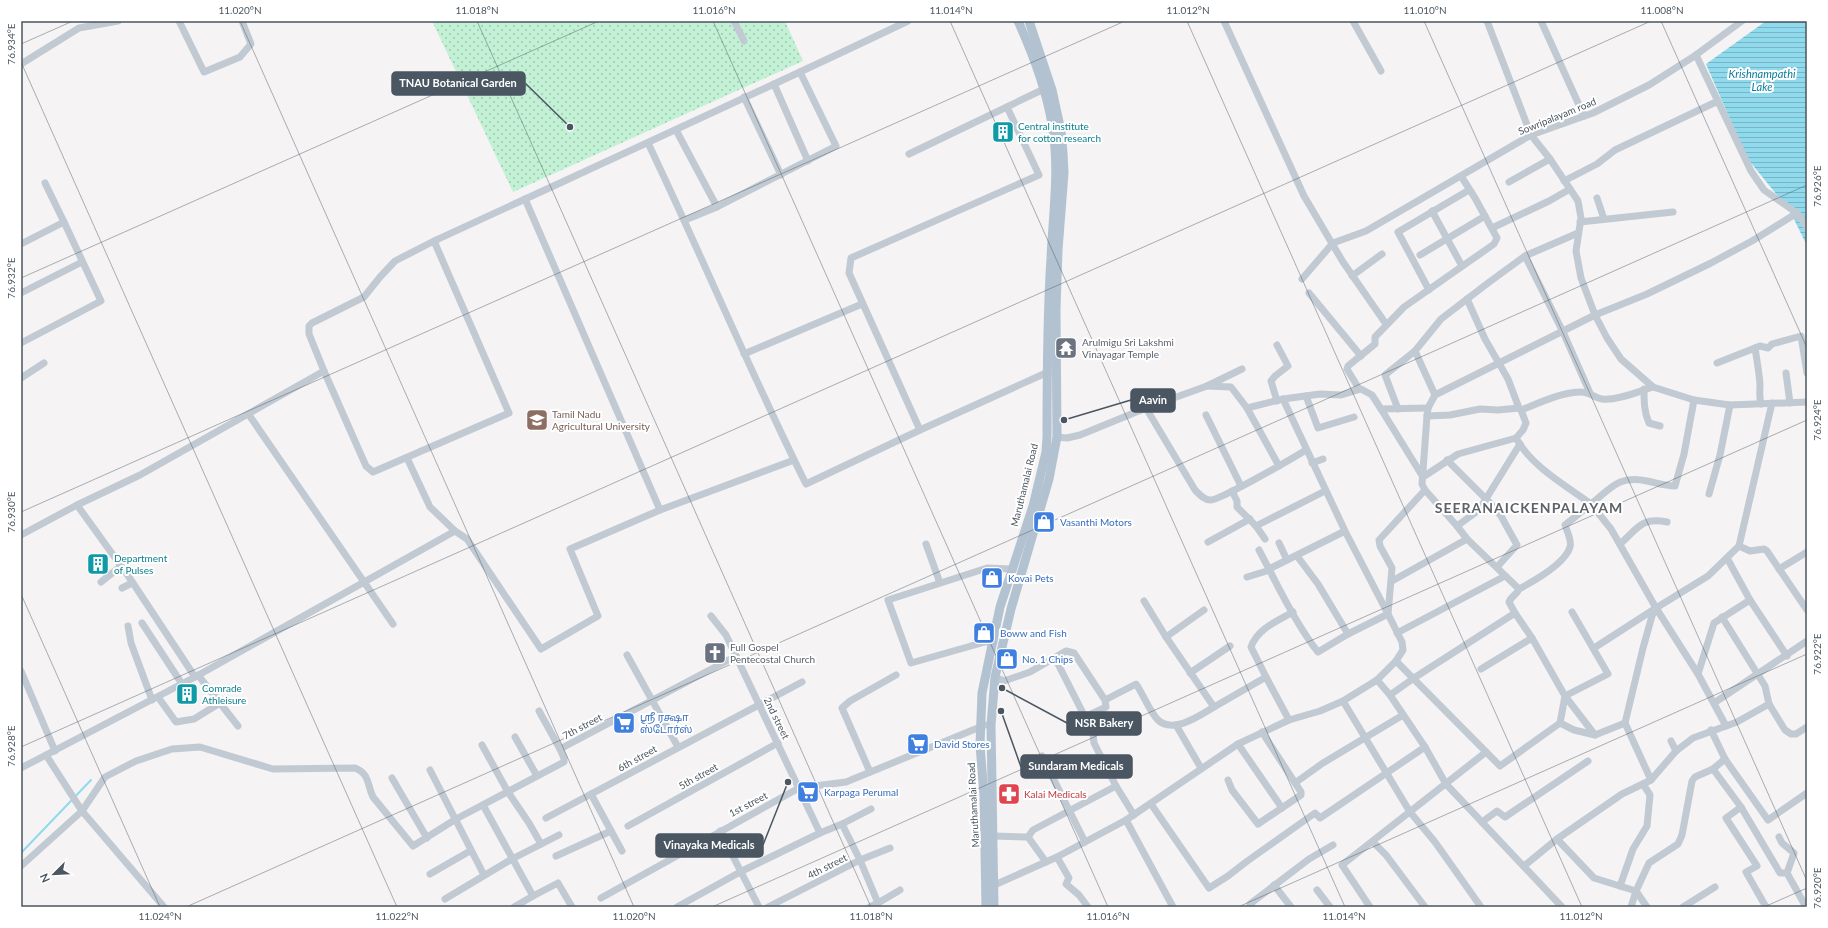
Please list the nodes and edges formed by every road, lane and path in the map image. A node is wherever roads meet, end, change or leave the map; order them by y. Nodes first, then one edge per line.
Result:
1 (118, 21) edge
2 (179, 21) edge
3 (242, 21) edge
4 (734, 21) edge
5 (908, 21) edge
6 (1018, 21) edge
7 (1029, 21) edge
8 (1224, 21) edge
9 (1353, 21) edge
10 (1487, 21) edge
11 (1742, 21) edge
12 (1542, 22) edge
13 (744, 41) dead end
14 (1696, 55) junction
15 (21, 64) edge
16 (1381, 71) dead end
17 (800, 72) junction
18 (774, 84) junction
19 (1044, 89) junction
20 (744, 97) junction
21 (1718, 101) junction
22 (1007, 107) junction
23 (1584, 116) junction
24 (676, 130) junction
25 (1531, 135) junction
26 (648, 143) junction
27 (909, 154) dead end
28 (1550, 159) junction
29 (808, 161) junction
30 (782, 175) junction
31 (1460, 176) junction
32 (1509, 182) dead end
33 (1564, 182) junction
34 (45, 183) dead end
35 (1570, 189) junction
36 (1469, 190) junction
37 (1597, 198) dead end
38 (525, 199) junction
39 (717, 207) junction
40 (1432, 211) junction
41 (1673, 212) dead end
42 (1797, 213) junction
43 (1485, 216) junction
44 (1604, 219) junction
45 (685, 220) junction
46 (64, 222) junction
47 (1580, 222) junction
48 (1807, 227) edge
49 (1492, 228) junction
50 (1578, 234) junction
51 (1446, 239) junction
52 (434, 241) junction
53 (21, 244) edge
54 (1333, 244) junction
55 (1382, 254) dead end
56 (1420, 255) dead end
57 (1525, 256) junction
58 (82, 262) junction
59 (1462, 266) junction
60 (1352, 276) junction
61 (1302, 279) dead end
62 (1429, 290) junction
63 (21, 293) edge
64 (1309, 293) dead end
65 (1467, 299) junction
66 (862, 304) junction
67 (1595, 315) junction
68 (1386, 324) junction
69 (1563, 332) junction
70 (21, 343) edge
71 (1277, 345) dead end
72 (1755, 348) junction
73 (1415, 351) junction
74 (744, 354) junction
75 (1361, 356) junction
76 (1499, 362) junction
77 (44, 363) dead end
78 (1717, 363) dead end
79 (1242, 368) dead end
80 (324, 371) junction
81 (1048, 372) junction
82 (1786, 373) dead end
83 (1807, 373) edge
84 (21, 377) edge
85 (1207, 386) junction
86 (1653, 387) junction
87 (1359, 389) junction
88 (1644, 389) junction
89 (1590, 393) junction
90 (1435, 395) junction
91 (1306, 396) junction
92 (1280, 400) junction
93 (1694, 400) junction
94 (1807, 402) edge
95 (1772, 403) junction
96 (1790, 403) junction
97 (1760, 404) junction
98 (1730, 405) junction
99 (1146, 408) junction
100 (1247, 408) junction
101 (1428, 408) junction
102 (1398, 409) junction
103 (1520, 409) junction
104 (1381, 410) junction
105 (249, 415) junction
106 (1206, 415) dead end
107 (1427, 416) junction
108 (1354, 417) dead end
109 (1660, 426) dead end
110 (920, 430) junction
111 (1057, 437) junction
112 (1518, 441) junction
113 (1306, 450) junction
114 (407, 458) junction
115 (1323, 459) dead end
116 (794, 460) junction
117 (1447, 460) junction
118 (1312, 464) junction
119 (1279, 466) junction
120 (1423, 477) junction
121 (1241, 486) junction
122 (1425, 490) junction
123 (1232, 491) junction
124 (1325, 491) junction
125 (1709, 494) dead end
126 (1486, 499) junction
127 (1591, 504) junction
128 (77, 505) junction
129 (660, 510) junction
130 (1250, 519) junction
131 (1667, 522) dead end
132 (1256, 526) junction
133 (1457, 526) junction
134 (454, 531) junction
135 (1345, 531) junction
136 (21, 535) edge
137 (1265, 539) dead end
138 (1467, 539) junction
139 (1208, 542) dead end
140 (1279, 543) dead end
141 (926, 544) dead end
142 (1620, 544) junction
143 (1739, 546) junction
144 (1259, 550) dead end
145 (1807, 552) edge
146 (1297, 556) junction
147 (1727, 558) junction
148 (1287, 560) junction
149 (121, 566) junction
150 (1497, 567) junction
151 (1012, 569) junction
152 (1269, 569) junction
153 (1779, 569) junction
154 (1505, 576) junction
155 (1248, 577) dead end
156 (1392, 581) junction
157 (101, 582) dead end
158 (364, 582) junction
159 (132, 583) junction
160 (940, 583) junction
161 (122, 588) dead end
162 (1519, 589) junction
163 (1750, 600) junction
164 (1144, 601) dead end
165 (1656, 608) junction
166 (1204, 610) dead end
167 (1807, 610) edge
168 (1293, 612) junction
169 (1572, 612) dead end
170 (1515, 613) junction
171 (1388, 614) junction
172 (711, 616) dead end
173 (1722, 618) junction
174 (142, 623) dead end
175 (393, 624) dead end
176 (128, 626) dead end
177 (1397, 633) junction
178 (1348, 634) junction
179 (1166, 637) junction
180 (1532, 638) junction
181 (1807, 641) edge
182 (994, 642) junction
183 (1230, 646) dead end
184 (1594, 648) junction
185 (627, 655) dead end
186 (736, 656) junction
187 (1787, 656) junction
188 (1055, 658) junction
189 (1396, 661) junction
190 (1481, 669) dead end
191 (21, 671) edge
192 (1190, 673) junction
193 (1698, 674) junction
194 (896, 675) dead end
195 (1758, 675) junction
196 (197, 676) junction
197 (1266, 677) junction
198 (995, 678) junction
199 (1414, 678) junction
200 (1377, 680) junction
201 (802, 682) dead end
202 (182, 684) junction
203 (1390, 695) junction
204 (1565, 696) junction
205 (155, 698) junction
206 (652, 700) junction
207 (1105, 700) junction
208 (1343, 701) junction
209 (220, 703) junction
210 (1714, 703) junction
211 (1770, 704) junction
212 (759, 705) junction
213 (1214, 708) junction
214 (539, 711) dead end
215 (1403, 715) junction
216 (1085, 716) junction
217 (1289, 720) junction
218 (1560, 723) junction
219 (1625, 723) junction
220 (991, 725) junction
221 (1176, 725) junction
222 (238, 726) dead end
223 (980, 726) junction
224 (1726, 726) junction
225 (1807, 726) edge
226 (1712, 730) junction
227 (1262, 732) junction
228 (1595, 735) junction
229 (515, 737) dead end
230 (1365, 738) junction
231 (1671, 741) dead end
232 (778, 743) junction
233 (1238, 744) junction
234 (482, 745) dead end
235 (678, 747) junction
236 (1424, 747) junction
237 (560, 748) junction
238 (55, 751) junction
239 (1676, 751) junction
240 (1486, 752) junction
241 (46, 755) junction
242 (1042, 756) dead end
243 (1725, 759) junction
244 (1588, 761) dead end
245 (21, 768) edge
246 (1201, 768) junction
247 (1713, 769) junction
248 (430, 770) dead end
249 (870, 772) junction
250 (1387, 773) junction
251 (538, 776) junction
252 (392, 778) dead end
253 (1228, 780) dead end
254 (1651, 780) junction
255 (1295, 783) junction
256 (1446, 784) junction
257 (1643, 784) junction
258 (1116, 786) junction
259 (799, 788) junction
260 (508, 792) junction
261 (1807, 793) edge
262 (591, 794) junction
263 (1151, 804) junction
264 (483, 805) junction
265 (1741, 807) junction
266 (1282, 808) junction
267 (871, 810) dead end
268 (82, 811) junction
269 (1069, 811) junction
270 (1410, 812) junction
271 (1134, 815) junction
272 (546, 818) dead end
273 (456, 820) junction
274 (1126, 820) junction
275 (1482, 822) junction
276 (842, 824) junction
277 (628, 826) dead end
278 (612, 831) junction
279 (720, 831) junction
280 (820, 833) junction
281 (559, 835) dead end
282 (993, 836) junction
283 (1028, 837) junction
284 (427, 838) junction
285 (1556, 838) junction
286 (1779, 838) dead end
287 (1085, 842) junction
288 (1373, 842) junction
289 (541, 844) junction
290 (1333, 845) dead end
291 (890, 848) dead end
292 (470, 851) junction
293 (622, 851) dead end
294 (556, 856) dead end
295 (1057, 857) junction
296 (512, 859) junction
297 (860, 860) junction
298 (1046, 862) junction
299 (21, 866) edge
300 (1524, 866) junction
301 (742, 871) junction
302 (1787, 873) junction
303 (430, 874) dead end
304 (484, 875) junction
305 (1274, 885) junction
306 (1620, 886) junction
307 (990, 887) junction
308 (1715, 887) dead end
309 (900, 890) dead end
310 (1317, 890) dead end
311 (1636, 891) junction
312 (533, 896) junction
313 (1804, 897) edge
314 (601, 898) dead end
315 (445, 899) dead end
316 (878, 903) junction
317 (1169, 905) edge
318 (164, 907) edge
319 (514, 907) edge
320 (572, 907) edge
321 (677, 907) edge
322 (760, 907) edge
323 (768, 907) edge
324 (870, 907) edge
325 (986, 907) edge
326 (994, 907) edge
327 (1088, 907) edge
328 (1252, 907) edge
329 (1291, 907) edge
330 (1330, 907) edge
331 (1370, 907) edge
332 (1425, 907) edge
333 (1481, 907) edge
334 (1562, 907) edge
335 (1631, 907) edge
336 (1647, 907) edge
337 (1683, 907) edge
338 (1766, 907) edge
339 (1806, 907) edge

1 - 15 street
2 - 3 street
4 - 13 street
5 - 17 street
6 - 19 main road, Maruthamalai Road
7 - 111 main road, Maruthamalai Road
8 - 54 street
9 - 16 street
10 - 25 street
11 - 14 street, Sowripalayam road
12 - 23 street
14 - 21 street
14 - 23 street, Sowripalayam road
17 - 18 street
17 - 29 street
18 - 20 street
18 - 29 street
19 - 22 street
19 - 81 main road, Maruthamalai Road
20 - 24 street
20 - 30 street
21 - 33 street
21 - 42 street
22 - 27 street
22 - 66 street
23 - 25 street, Sowripalayam road
24 - 26 street
24 - 39 street
25 - 28 street
25 - 31 street, Sowripalayam road
26 - 38 street
26 - 45 street
28 - 32 street
28 - 33 street
29 - 30 street
30 - 39 street
31 - 36 street
31 - 54 street, Sowripalayam road
33 - 35 street
34 - 46 street
35 - 47 street
35 - 49 street
36 - 40 street
36 - 43 street
37 - 44 street
38 - 52 street
38 - 129 street
39 - 45 street
40 - 51 street
40 - 62 street
41 - 44 street
42 - 48 street
42 - 67 street
43 - 49 street
43 - 51 street
44 - 47 street
45 - 74 street
46 - 53 street
46 - 58 street
47 - 50 street
49 - 59 street
50 - 57 street
50 - 67 street
51 - 56 street
51 - 59 street
52 - 80 street
52 - 114 street
54 - 60 street
54 - 61 street, Sowripalayam road
55 - 60 street
57 - 65 street
57 - 69 street
58 - 63 street
58 - 70 street
59 - 62 street
60 - 68 street
62 - 68 street
64 - 75 street
65 - 73 street
65 - 76 street
66 - 74 street
66 - 110 street
67 - 69 street
67 - 86 street
68 - 75 street
69 - 76 street
69 - 89 street
71 - 92 street
72 - 78 street
72 - 83 street
72 - 97 street
73 - 90 street
73 - 102 street
74 - 116 street
75 - 87 street
76 - 90 street
76 - 103 street
77 - 84 street
79 - 85 street
80 - 105 street
80 - 114 street
81 - 110 street
81 - 151 main road, Maruthamalai Road
82 - 96 street
85 - 99 street
85 - 100 street
86 - 88 street
86 - 93 street
87 - 91 street
87 - 104 street
88 - 89 street
88 - 109 street
89 - 103 street
90 - 101 street
91 - 92 street
91 - 108 street
92 - 100 street
92 - 113 street
93 - 98 street
93 - 127 street
94 - 96 street
95 - 96 street
95 - 97 street
95 - 143 street
97 - 98 street
98 - 125 street
99 - 111 street
99 - 123 street
100 - 119 street
101 - 102 street
101 - 107 street
102 - 104 street
103 - 107 street
103 - 112 street
104 - 120 street
105 - 128 street
105 - 158 street
106 - 121 street
107 - 120 street
110 - 116 street
111 - 198 main road, Maruthamalai Road
112 - 117 street
112 - 126 street
112 - 127 street
113 - 118 street
113 - 119 street
114 - 134 street
115 - 118 street
116 - 129 street
117 - 120 street
117 - 126 street
118 - 124 street
119 - 121 street
120 - 122 street
121 - 123 street
122 - 133 street
122 - 156 street
123 - 130 street
124 - 132 street
124 - 135 street
126 - 133 street
126 - 150 street
127 - 142 street
127 - 162 street
128 - 136 street
128 - 149 street
129 - 134 street
130 - 132 street
130 - 139 street
131 - 142 street
132 - 137 street
133 - 138 street
134 - 158 street
135 - 146 street
135 - 171 street
138 - 150 street
138 - 156 street
140 - 148 street
141 - 160 street
142 - 165 street
143 - 147 street
143 - 153 street
144 - 152 street
145 - 153 street
146 - 148 street
146 - 178 street
147 - 163 street
147 - 165 street
148 - 152 street
149 - 157 street
149 - 159 street
150 - 154 street
151 - 160 street
151 - 182 main road, Maruthamalai Road
152 - 155 street
152 - 168 street
153 - 167 street
154 - 162 street
154 - 177 street
156 - 171 street
158 - 175 street
158 - 196 street
159 - 161 street
159 - 196 street
160 - 182 street
162 - 170 street
163 - 173 street
163 - 187 street
164 - 179 street
165 - 184 street
165 - 193 street
165 - 219 street
166 - 179 street
168 - 178 street
168 - 197 street
169 - 184 street
170 - 180 street
170 - 199 street
171 - 177 street
171 - 178 street
172 - 186 street, 2nd street
173 - 193 street
173 - 195 street
174 - 202 street
176 - 205 street
177 - 189 street
179 - 192 street
180 - 190 street
180 - 204 street
181 - 187 street
182 - 223 main road, Maruthamalai Road
183 - 192 street
184 - 204 street
185 - 206 street
186 - 206 street, 7th street
186 - 212 street, 2nd street
187 - 195 street
188 - 198 street
188 - 207 street
188 - 216 street
189 - 199 street
189 - 200 street
191 - 238 street
192 - 213 street
193 - 210 street
194 - 249 street
195 - 210 street
195 - 211 street
196 - 202 street
196 - 209 street
197 - 213 street
197 - 217 street
198 - 220 main road, Maruthamalai Road
199 - 203 street
199 - 240 street
200 - 203 street
200 - 208 street
201 - 212 street, 6th street
202 - 205 street
203 - 215 street
204 - 218 street
204 - 228 street
205 - 209 street
205 - 238 street
206 - 235 street
206 - 237 street, 7th street
207 - 216 street
207 - 221 street
208 - 217 street
208 - 230 street
209 - 222 street
210 - 224 street
211 - 224 street
211 - 225 street
212 - 232 street, 2nd street
212 - 235 street, 6th street
213 - 221 street
214 - 237 street
215 - 230 street
215 - 236 street
216 - 258 street
217 - 227 street
218 - 228 street
218 - 240 street
219 - 228 street
219 - 254 street
220 - 223 street, 1st street
220 - 282 main road, Maruthamalai Road
221 - 246 street
223 - 249 street, 1st street
223 - 307 main road, Maruthamalai Road
224 - 226 street
226 - 239 street
226 - 243 street
227 - 233 street
227 - 255 street
229 - 251 street
230 - 250 street
230 - 255 street
231 - 239 street
232 - 259 street, 2nd street
232 - 277 street, 5th street
233 - 246 street
233 - 266 street
234 - 260 street
235 - 262 street, 6th street
236 - 250 street
236 - 256 street
237 - 251 street, 7th street
238 - 241 street
239 - 254 street
240 - 256 street
241 - 245 street
241 - 268 street
242 - 269 street
243 - 247 street
243 - 261 street
244 - 275 street
246 - 263 street
247 - 265 street
247 - 311 street
248 - 273 street
249 - 259 street, 1st street
250 - 263 street
250 - 270 street
251 - 260 street, 7th street
252 - 284 street
253 - 266 street
254 - 257 street
255 - 266 street
256 - 270 street
256 - 275 street
257 - 285 street
257 - 306 street
258 - 269 street
258 - 271 street
259 - 279 street, 1st street
259 - 280 street, 2nd street
260 - 264 street, 7th street
260 - 289 street
262 - 272 street, 6th street
262 - 278 street
263 - 271 street
264 - 273 street, 7th street
264 - 296 street
265 - 302 street
265 - 338 street
267 - 276 street
268 - 284 street, 7th street
268 - 299 street
268 - 318 street
269 - 283 street
269 - 287 street
270 - 288 street
270 - 333 street
271 - 274 street
273 - 284 street, 7th street
273 - 292 street
274 - 287 street
274 - 317 street
275 - 300 street
276 - 280 street
276 - 297 street, 4th street
278 - 293 street
278 - 294 street
279 - 301 street
279 - 314 street, 1st street
280 - 301 street
281 - 289 street
282 - 283 street
282 - 307 main road, Maruthamalai Road
283 - 298 street
285 - 300 street
285 - 306 street
286 - 302 street
287 - 295 street
288 - 331 street
288 - 332 street
289 - 296 street
290 - 305 street
291 - 297 street
292 - 303 street
292 - 304 street
295 - 298 street
295 - 327 street
296 - 304 street
296 - 312 street
297 - 316 street
297 - 323 street, 4th street
298 - 307 street
300 - 334 street
301 - 321 street
301 - 322 street
302 - 313 street
304 - 315 street
305 - 328 street
305 - 329 street
306 - 311 street
307 - 325 main road, Maruthamalai Road
307 - 326 main road, Maruthamalai Road
308 - 337 street
309 - 316 street
310 - 330 street
311 - 335 street
311 - 336 street
312 - 319 street
312 - 320 street
313 - 339 street
316 - 324 street

